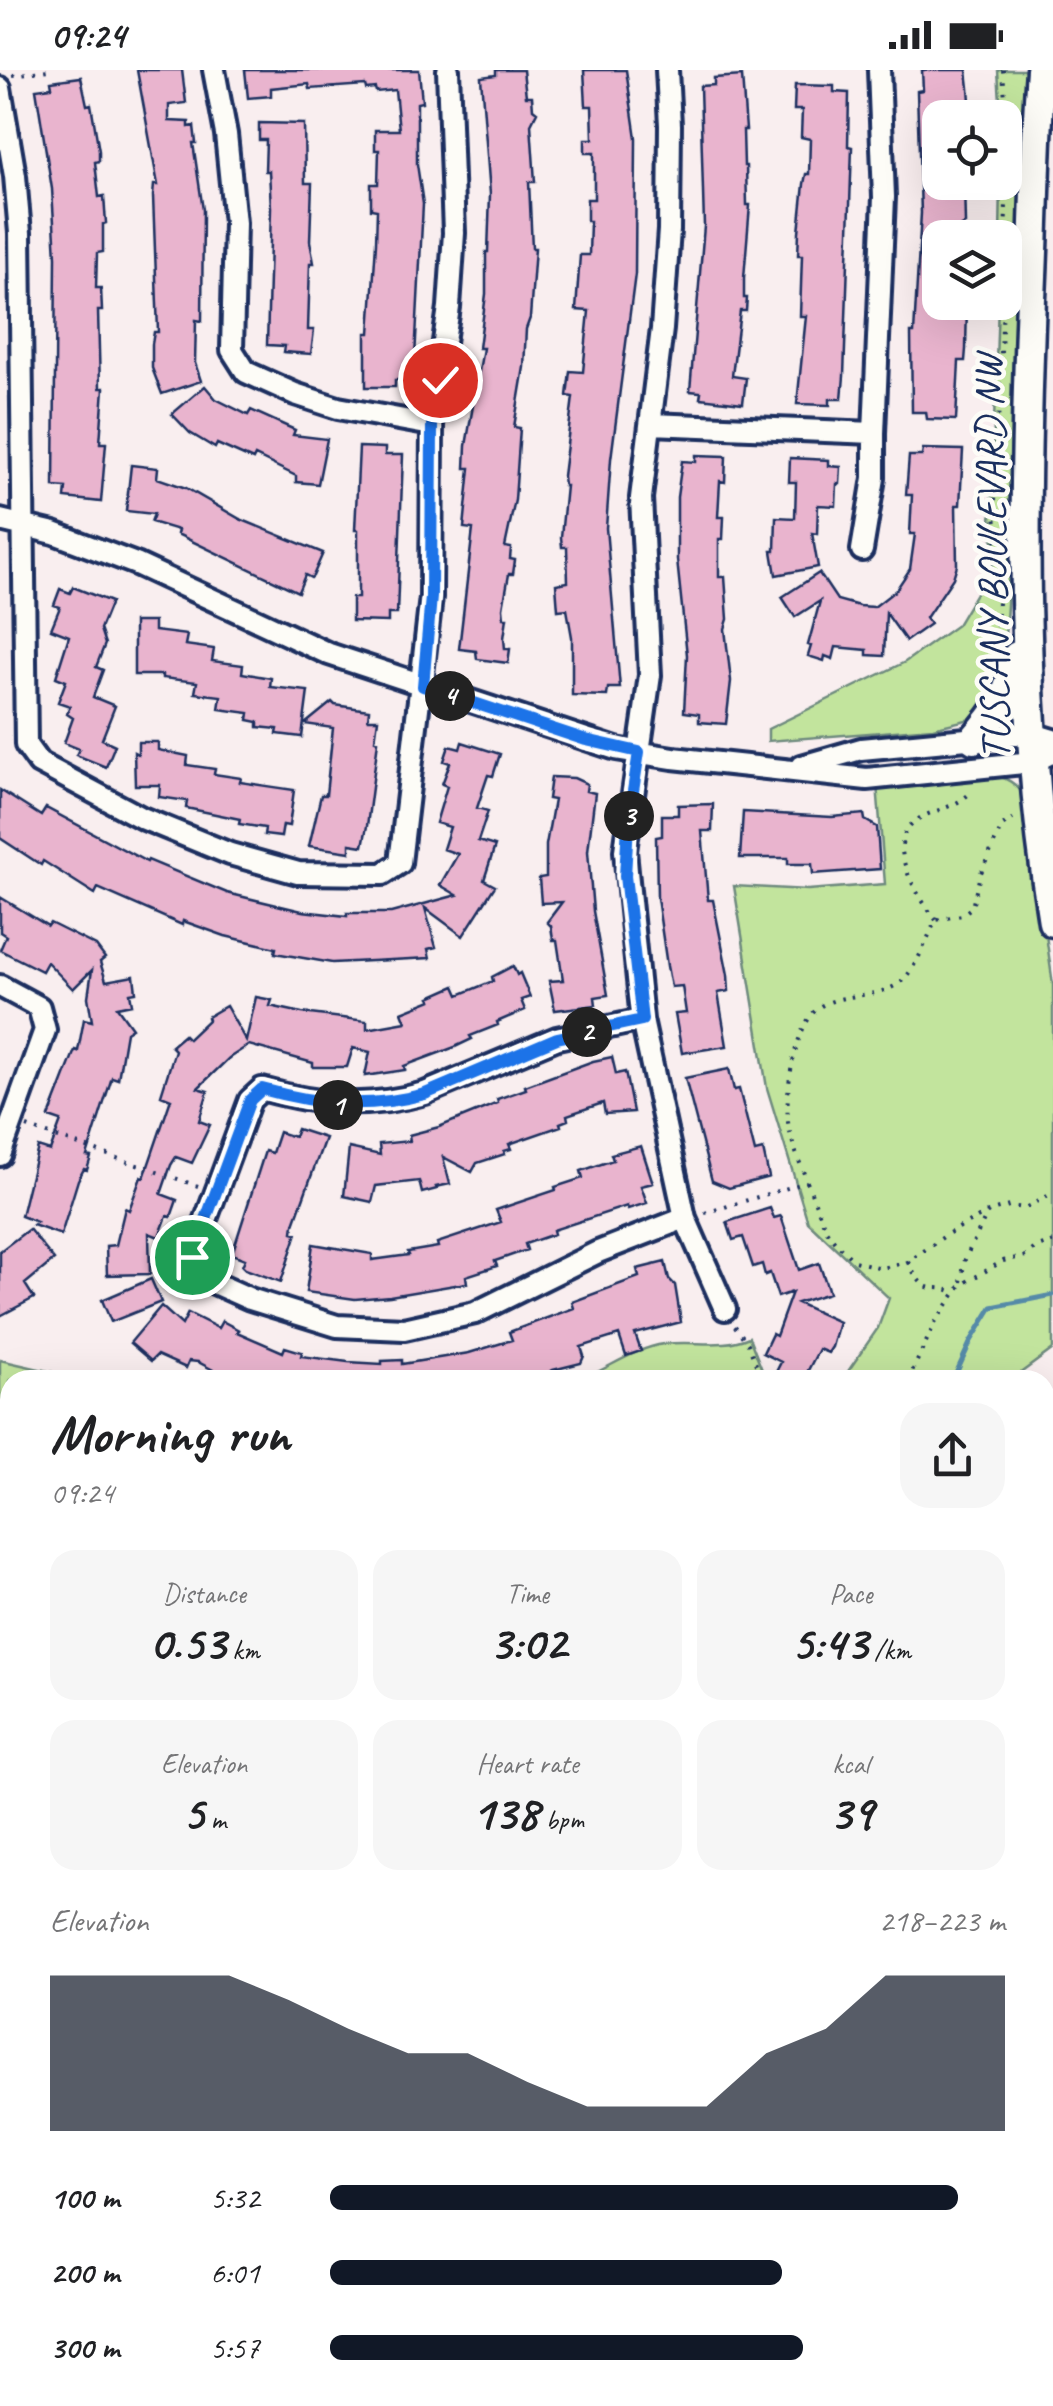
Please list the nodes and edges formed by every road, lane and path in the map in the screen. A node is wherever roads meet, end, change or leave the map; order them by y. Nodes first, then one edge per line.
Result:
1 (48, 70) edge
2 (214, 70) edge
3 (448, 70) edge
4 (667, 70) edge
5 (880, 70) edge
6 (1003, 70) edge
7 (1041, 70) edge
8 (0, 74) edge
9 (0, 88) edge
10 (1006, 220) edge
11 (1002, 320) edge
12 (651, 424) junction
13 (432, 425) junction
14 (874, 433) junction
15 (11, 521) edge
16 (862, 550) dead end
17 (1024, 625) junction
18 (994, 659) dead end
19 (423, 686) junction
20 (1042, 737) edge
21 (974, 739) junction
22 (639, 752) junction
23 (1043, 757) edge
24 (791, 769) junction
25 (969, 789) dead end
26 (1012, 819) dead end
27 (936, 920) junction
28 (1053, 922) edge
29 (0, 986) edge
30 (642, 1020) junction
31 (12, 1122) junction
32 (0, 1155) edge
33 (808, 1182) junction
34 (217, 1192) junction
35 (1053, 1193) edge
36 (988, 1212) junction
37 (685, 1218) junction
38 (1053, 1242) edge
39 (908, 1262) junction
40 (960, 1285) junction
41 (956, 1293) junction
42 (724, 1309) joint
43 (758, 1370) edge
44 (913, 1370) edge

1 - 8 path
2 - 13 street
3 - 13 street
4 - 12 street
5 - 14 street
6 - 10 path
7 - 17 street, TUSCANY BOULEVARD NW
9 - 15 street
11 - 18 path
12 - 14 street
12 - 22 street
13 - 19 street
14 - 16 street
15 - 19 street
15 - 19 street
17 - 20 street, TUSCANY BOULEVARD NW
17 - 21 street
19 - 22 street
20 - 21 street
20 - 23 street, TUSCANY BOULEVARD NW
21 - 24 street
22 - 24 street
22 - 30 street
23 - 24 street
23 - 28 street, TUSCANY BOULEVARD NW
25 - 27 path
26 - 27 path
27 - 33 path
29 - 31 street
30 - 34 street
30 - 37 street
31 - 32 street
31 - 34 path
33 - 37 path
33 - 39 path
34 - 37 street
35 - 36 path
36 - 39 path
36 - 40 path
37 - 42 street
38 - 40 path
39 - 41 path
40 - 41 path
41 - 44 path
42 - 43 path

